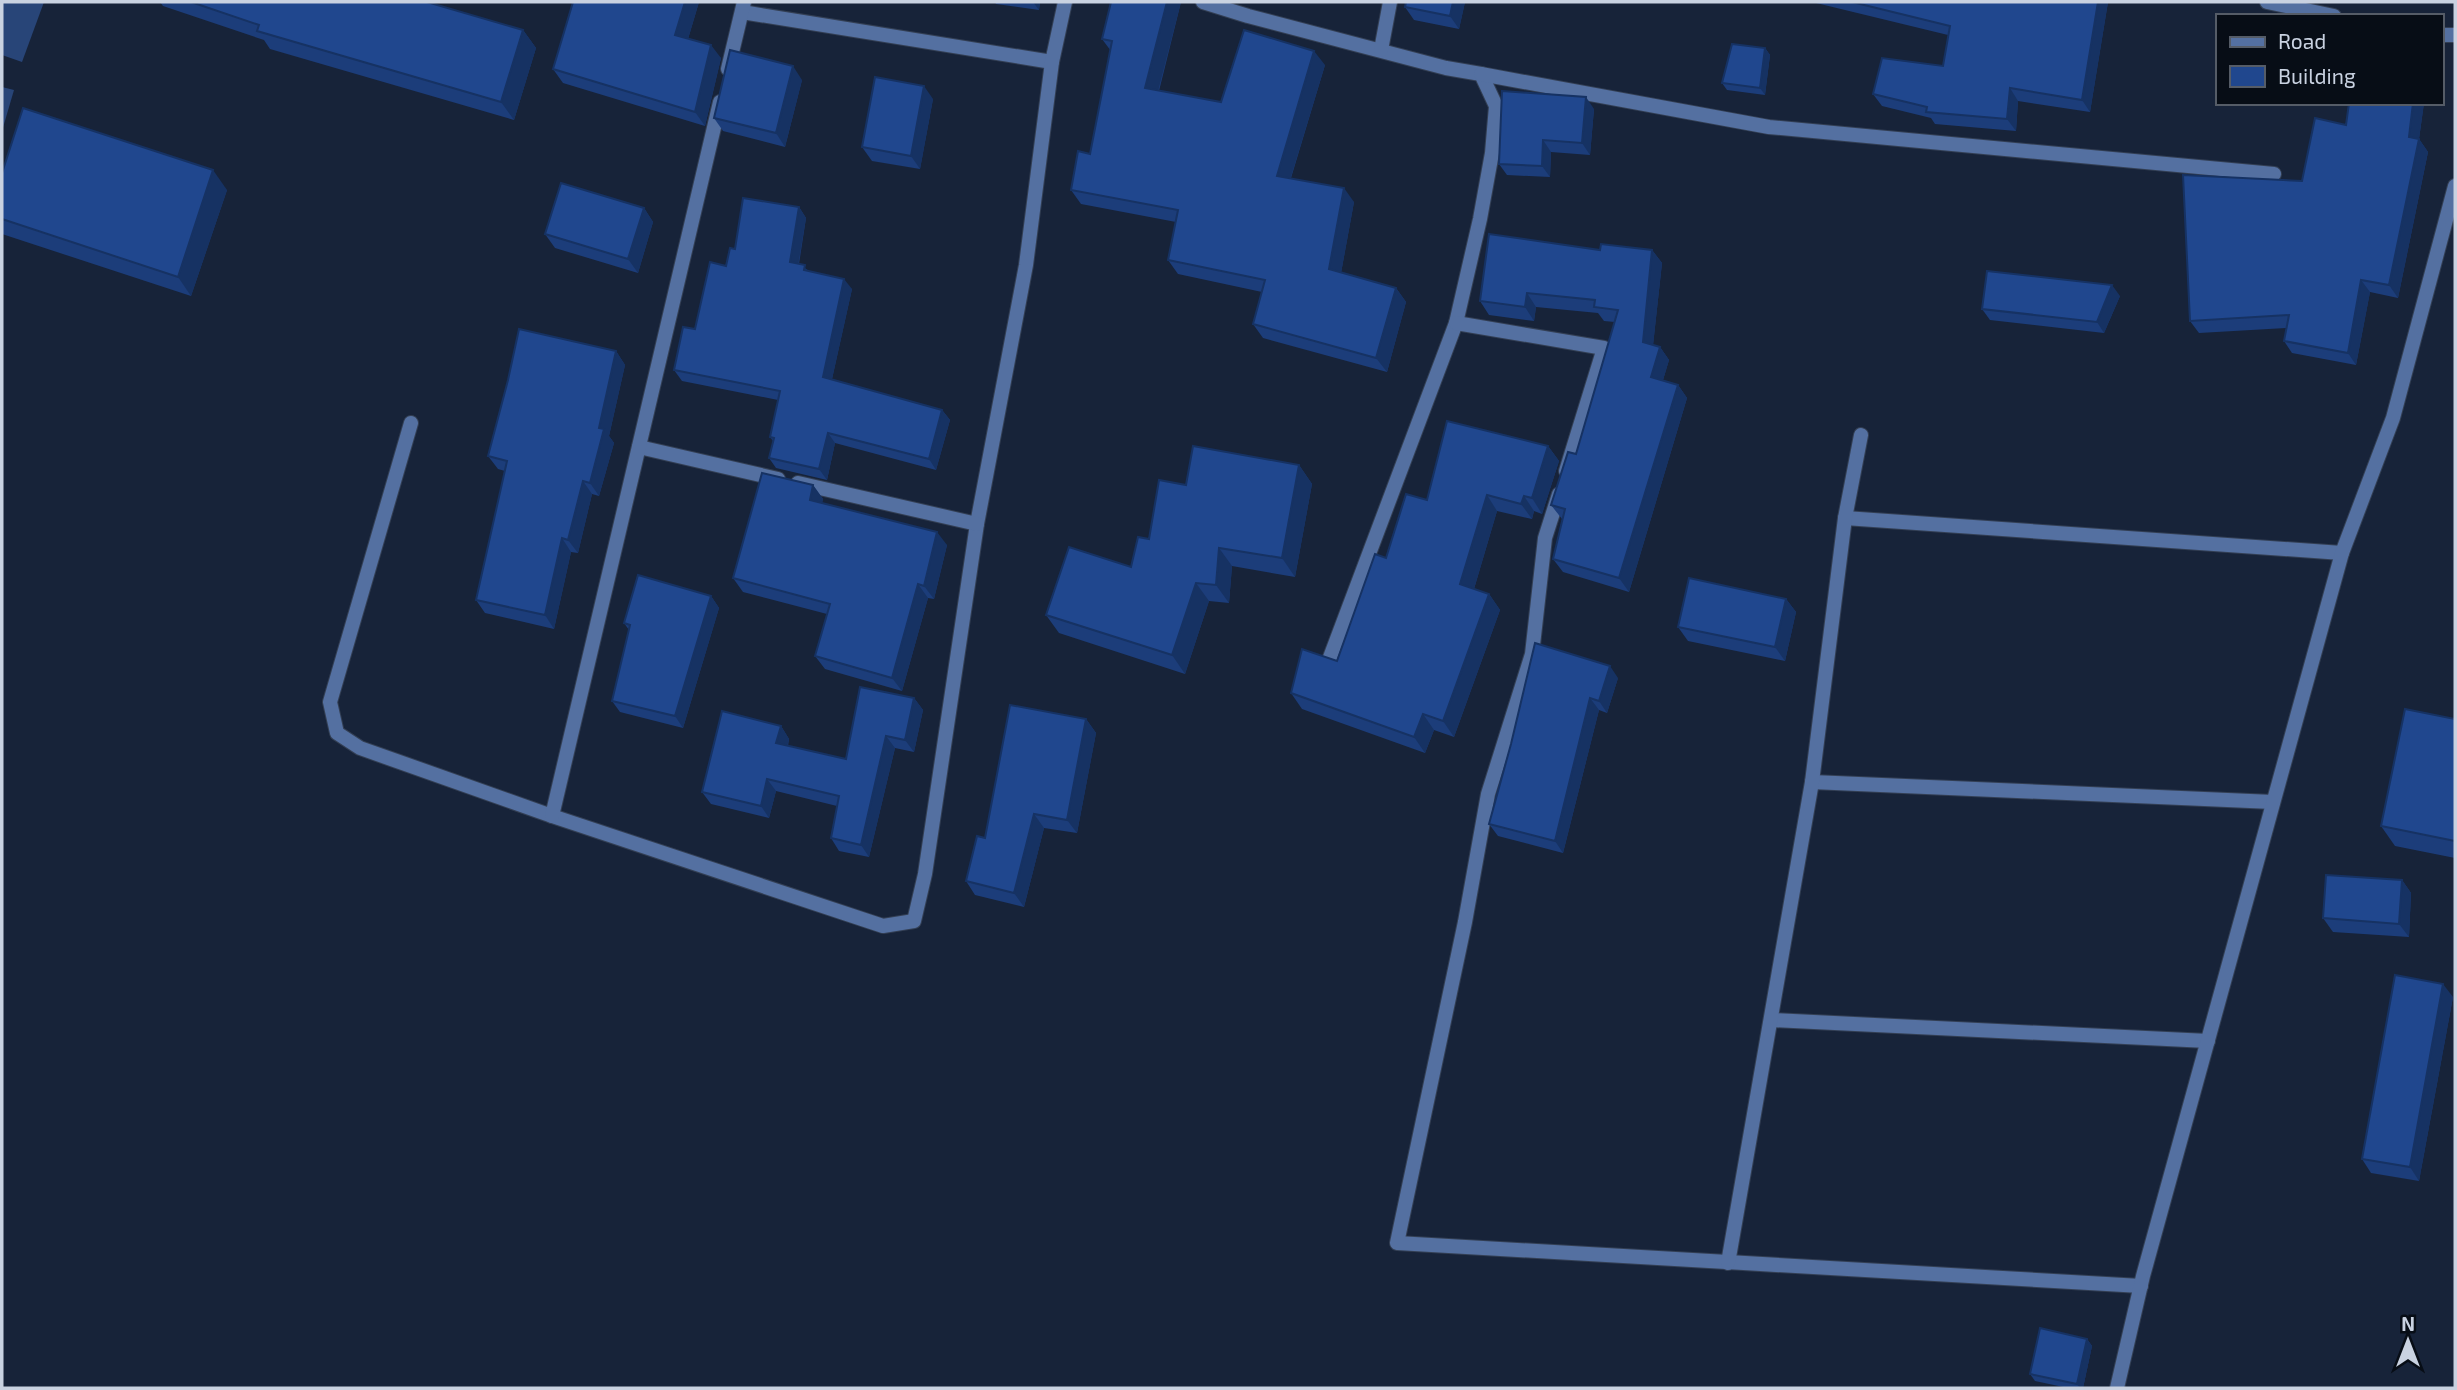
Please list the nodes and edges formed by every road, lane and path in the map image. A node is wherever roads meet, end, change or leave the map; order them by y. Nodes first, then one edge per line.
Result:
1 (1065, 2) edge
2 (1203, 2) edge
3 (1390, 2) edge
4 (2267, 2) edge
5 (743, 7) edge
6 (2324, 14) edge
7 (1381, 50) junction
8 (1052, 62) junction
9 (1481, 74) junction
10 (2274, 174) dead end
11 (2455, 186) edge
12 (1456, 323) junction
13 (411, 423) dead end
14 (1861, 435) dead end
15 (639, 447) junction
16 (1845, 518) junction
17 (977, 524) junction
18 (2342, 554) junction
19 (1329, 660) edge
20 (1812, 782) junction
21 (2273, 803) junction
22 (552, 816) junction
23 (1771, 1020) junction
24 (2208, 1041) junction
25 (1728, 1263) junction
26 (2141, 1286) junction
27 (2117, 1388) edge

1 - 8 street
2 - 7 street
3 - 7 street
4 - 6 street
5 - 8 street
5 - 15 street
7 - 9 street
8 - 17 street
9 - 10 street
9 - 12 street
11 - 18 street
12 - 19 street
12 - 25 street
13 - 22 street
14 - 16 street
15 - 17 street
15 - 22 street
16 - 18 street
16 - 20 street
17 - 22 street
18 - 21 street
20 - 21 street
20 - 23 street
21 - 24 street
23 - 24 street
23 - 25 street
24 - 26 street
25 - 26 street
26 - 27 street

